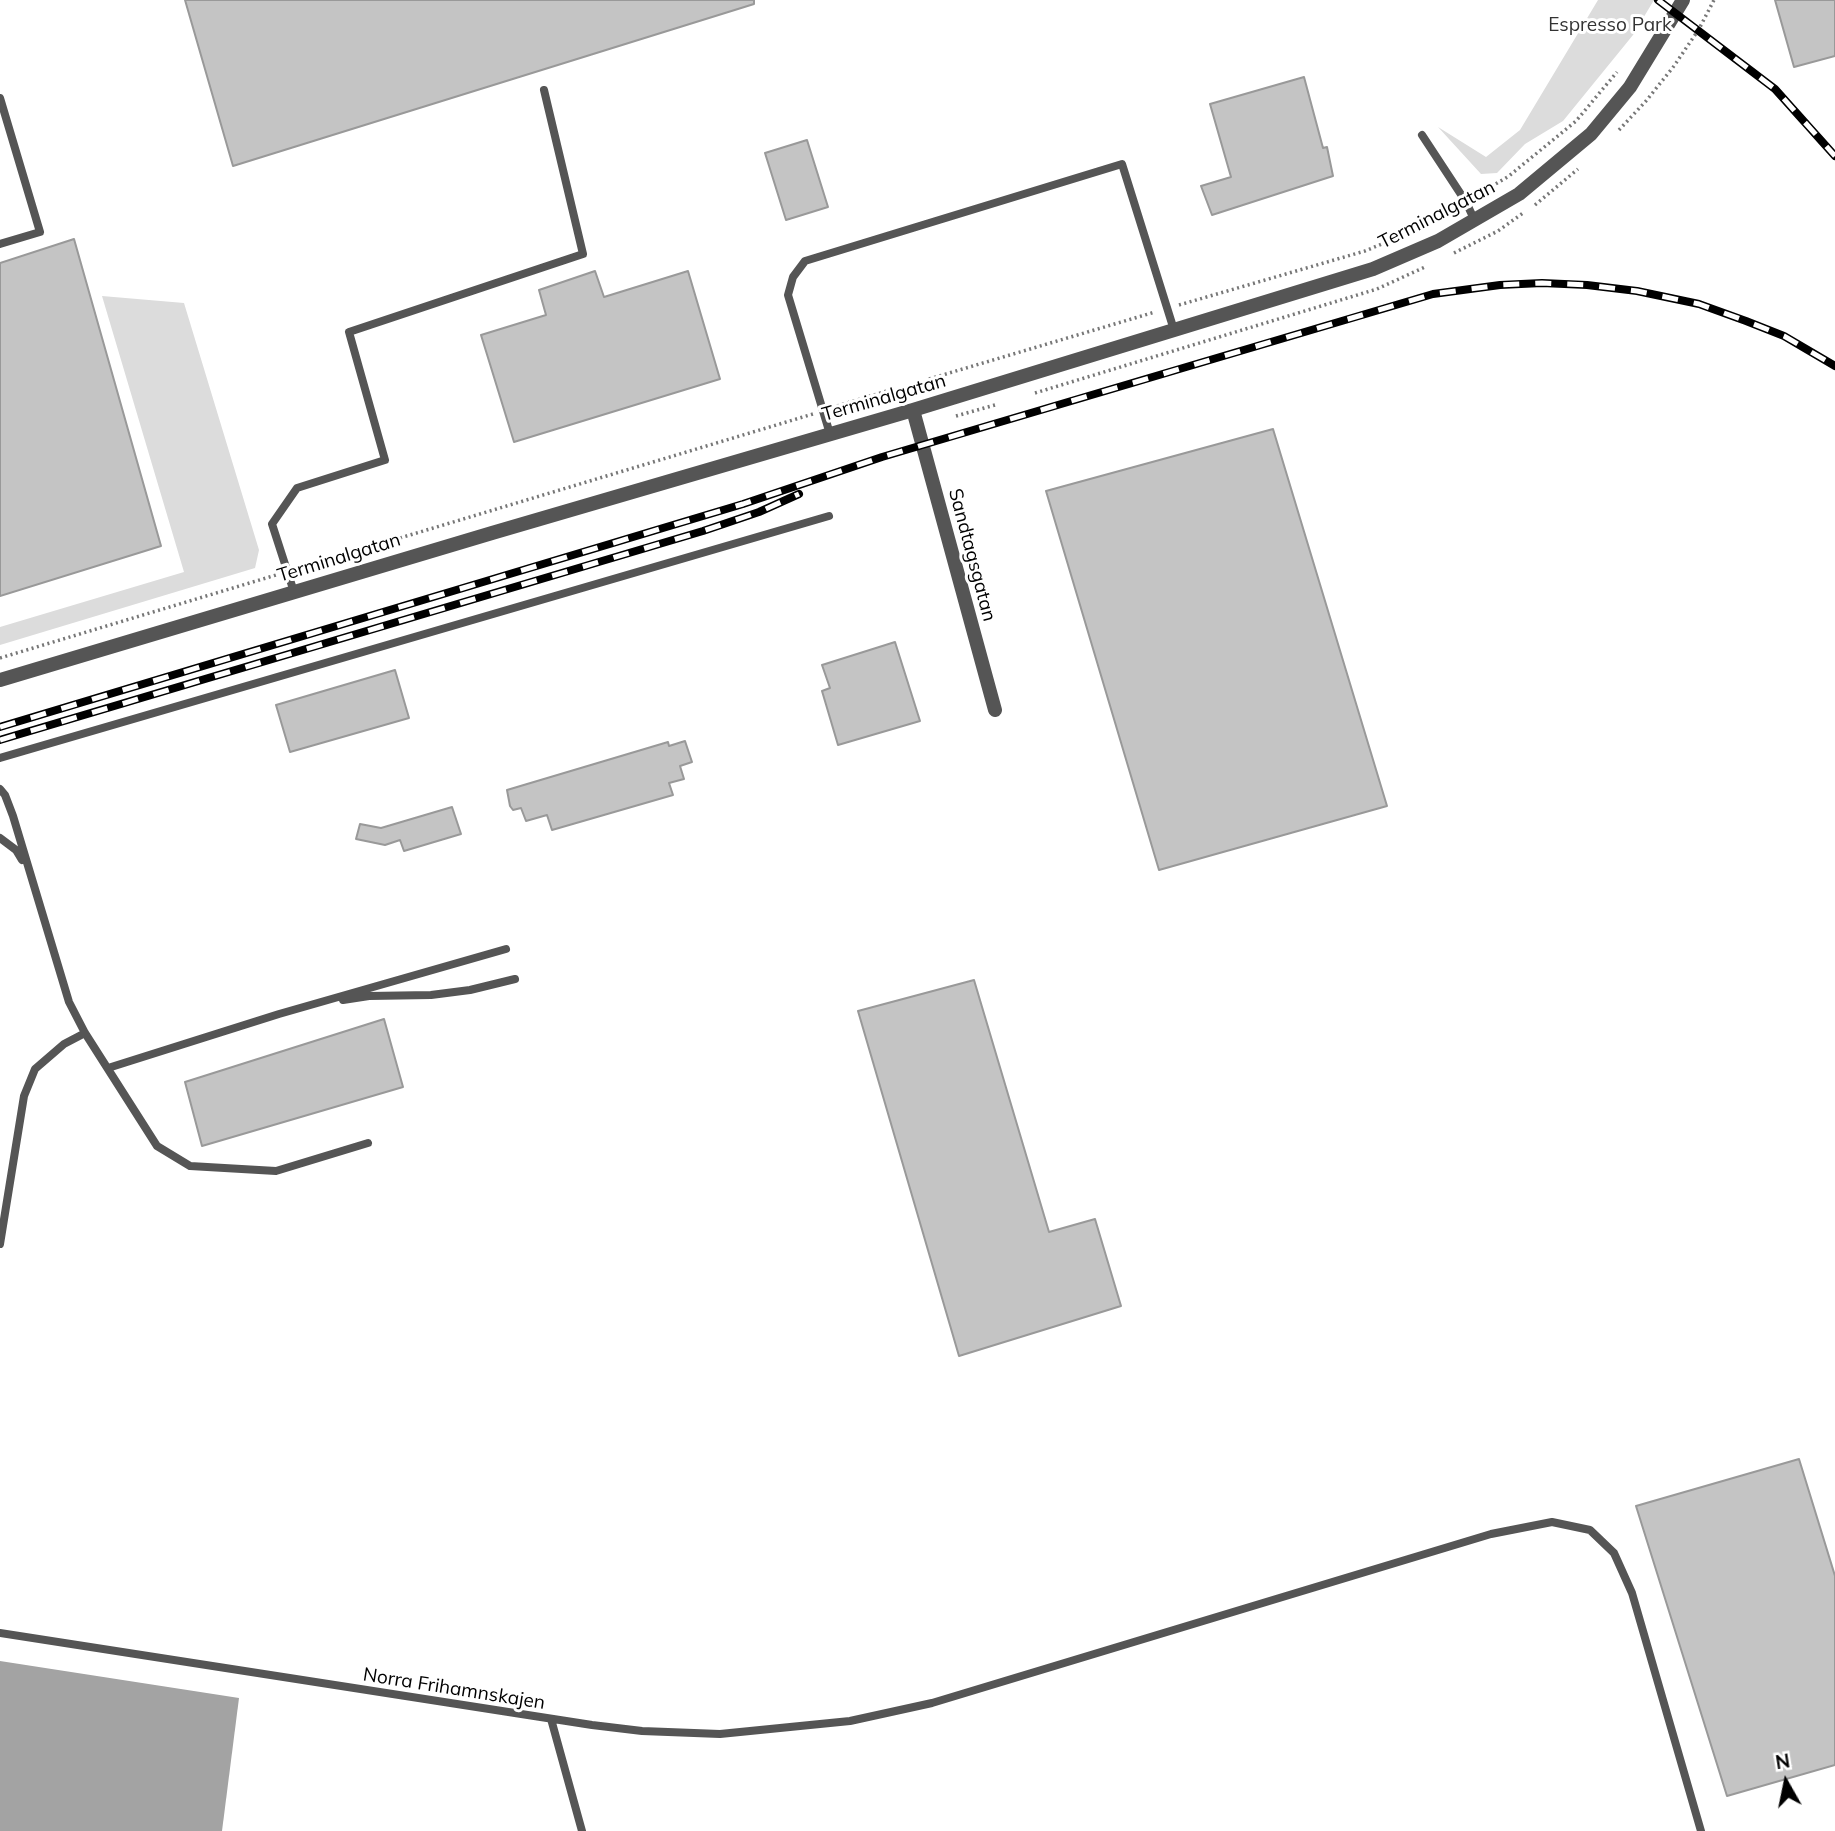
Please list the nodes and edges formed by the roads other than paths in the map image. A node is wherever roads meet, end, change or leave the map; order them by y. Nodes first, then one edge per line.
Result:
1 (1683, 0) edge
2 (544, 90) dead end
3 (0, 97) edge
4 (1422, 135) dead end
5 (1474, 219) junction
6 (0, 244) edge
7 (1174, 330) junction
8 (913, 410) junction
9 (830, 434) junction
10 (830, 516) dead end
11 (294, 592) junction
12 (0, 680) edge
13 (995, 710) dead end
14 (0, 758) edge
15 (0, 789) edge
16 (0, 838) edge
17 (28, 870) junction
18 (506, 949) dead end
19 (515, 979) dead end
20 (279, 1014) junction
21 (85, 1033) junction
22 (108, 1068) junction
23 (368, 1143) dead end
24 (0, 1244) edge
25 (0, 1633) edge
26 (551, 1719) junction
27 (582, 1831) edge
28 (1701, 1831) edge

1 - 5 street, Terminalgatan
2 - 11 lane
3 - 6 lane
4 - 5 lane
5 - 7 street, Terminalgatan
7 - 8 street, Terminalgatan
7 - 9 lane
8 - 9 street, Terminalgatan
8 - 13 street, Sandtagsgatan
9 - 11 street, Terminalgatan
10 - 14 lane
11 - 12 street, Terminalgatan
15 - 17 lane
16 - 17 lane
17 - 21 lane
18 - 20 lane
19 - 20 lane
20 - 22 lane
21 - 22 lane
21 - 24 lane
22 - 23 lane
25 - 26 lane, Norra Frihamnskajen
26 - 27 lane, Norra Frihamnskajen
26 - 28 lane

